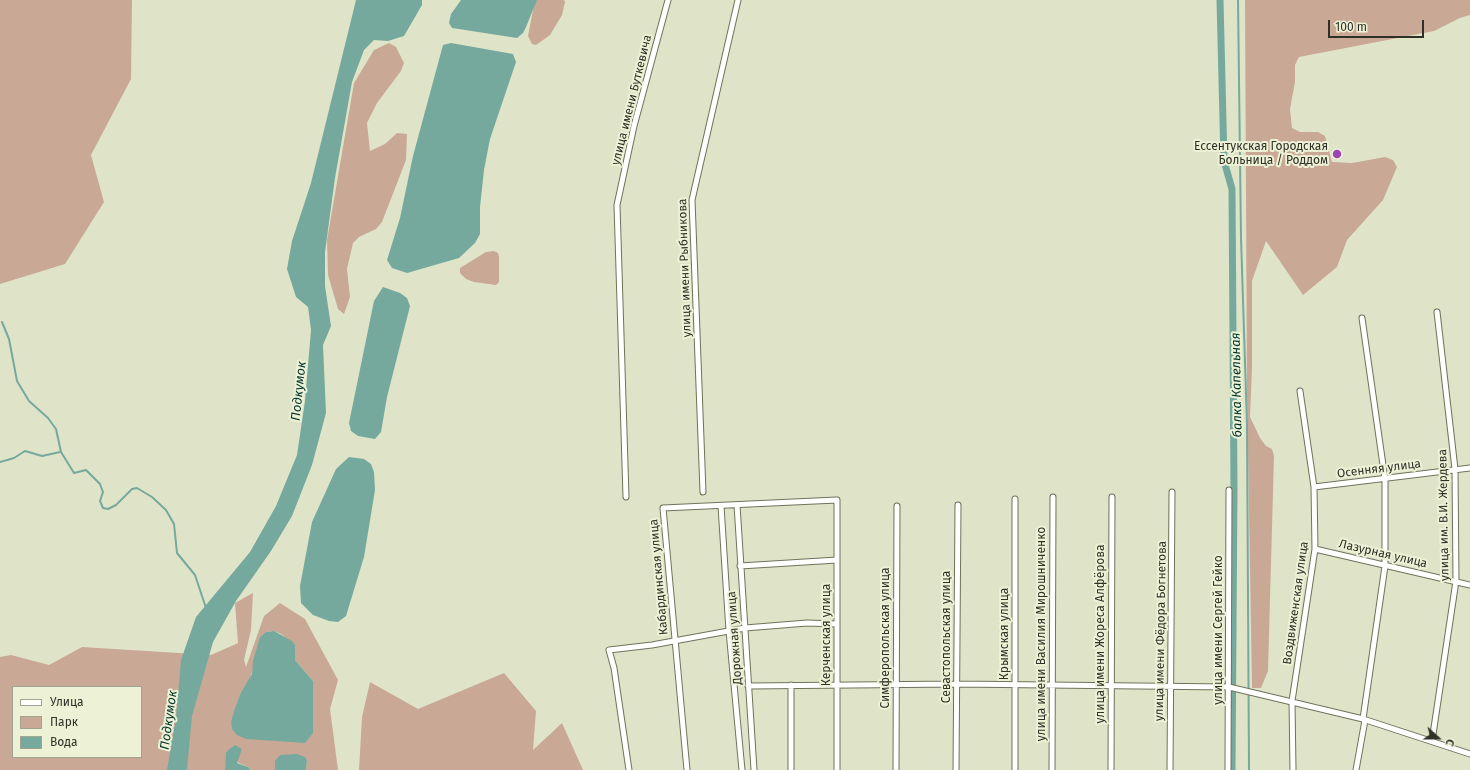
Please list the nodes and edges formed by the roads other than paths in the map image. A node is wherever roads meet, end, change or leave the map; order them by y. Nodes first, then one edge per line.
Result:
1 (668, 0) edge
2 (738, 0) edge
3 (1437, 312) dead end
4 (1362, 318) dead end
5 (1300, 391) dead end
6 (1470, 468) edge
7 (1455, 469) junction
8 (1384, 479) junction
9 (1314, 487) junction
10 (1229, 490) dead end
11 (703, 492) dead end
12 (1172, 492) dead end
13 (626, 497) dead end
14 (1053, 497) dead end
15 (1112, 497) dead end
16 (1015, 499) dead end
17 (837, 500) joint
18 (958, 504) dead end
19 (737, 505) junction
20 (721, 506) junction
21 (897, 506) dead end
22 (1315, 549) junction
23 (837, 560) junction
24 (740, 566) junction
25 (1385, 566) junction
26 (1456, 581) junction
27 (1470, 585) edge
28 (837, 624) junction
29 (745, 628) junction
30 (729, 631) junction
31 (675, 640) junction
32 (957, 684) junction
33 (1015, 685) junction
34 (748, 686) junction
35 (791, 686) junction
36 (837, 686) junction
37 (896, 686) junction
38 (1052, 686) junction
39 (1110, 686) junction
40 (1170, 686) junction
41 (1229, 687) junction
42 (1292, 701) junction
43 (1364, 720) junction
44 (1432, 741) junction
45 (1470, 754) edge
46 (629, 770) edge
47 (687, 770) edge
48 (742, 770) edge
49 (754, 770) edge
50 (790, 770) edge
51 (837, 770) edge
52 (896, 770) edge
53 (956, 770) edge
54 (1015, 770) edge
55 (1052, 770) edge
56 (1111, 770) edge
57 (1170, 770) edge
58 (1228, 770) edge
59 (1293, 770) edge
60 (1356, 770) edge

1 - 13 street, улица имени Буткевича
2 - 11 street, улица имени Рыбникова
3 - 7 street, улица им. В.И. Жердева
4 - 8 street
5 - 9 street, Воздвиженская улица
6 - 7 street, Осенняя улица
7 - 8 street, Осенняя улица
7 - 26 street, улица им. В.И. Жердева
8 - 9 street, Осенняя улица
8 - 25 street
9 - 22 street, Воздвиженская улица
10 - 41 street, улица имени Сергей Гейко
12 - 40 street, улица имени Фёдора Богнетова
14 - 38 street, улица имени Василия Мирошниченко
15 - 39 street, улица имени Жореса Алфёрова
16 - 33 street, Крымская улица
17 - 19 street, Кабардинская улица
17 - 23 street, Керченская улица
18 - 32 street, Севастопольская улица
19 - 20 street, Кабардинская улица
19 - 24 street, Дорожная улица
20 - 30 street, Дорожная улица
20 - 31 street, Кабардинская улица
21 - 37 street, Симферопольская улица
22 - 25 street, Лазурная улица
22 - 42 street, Воздвиженская улица
23 - 24 street
23 - 28 street, Керченская улица
24 - 29 street, Дорожная улица
25 - 26 street, Лазурная улица
25 - 43 street
26 - 27 street, Лазурная улица
26 - 44 street, улица им. В.И. Жердева
28 - 29 street
28 - 36 street, Керченская улица
29 - 30 street
29 - 34 street, Дорожная улица
30 - 31 street
30 - 48 street, Дорожная улица
31 - 46 street
31 - 47 street, Кабардинская улица
32 - 33 street
32 - 37 street
32 - 53 street, Севастопольская улица
33 - 38 street
33 - 54 street, Крымская улица
34 - 35 street
34 - 49 street, Дорожная улица
35 - 36 street
35 - 50 street
36 - 37 street
36 - 51 street, Керченская улица
37 - 52 street, Симферопольская улица
38 - 39 street
38 - 55 street, улица имени Василия Мирошниченко
39 - 40 street
39 - 56 street, улица имени Жореса Алфёрова
40 - 41 street
40 - 57 street, улица имени Фёдора Богнетова
41 - 42 street
41 - 58 street, улица имени Сергей Гейко
42 - 43 street
42 - 59 street, Воздвиженская улица
43 - 44 street
43 - 60 street
44 - 45 street

